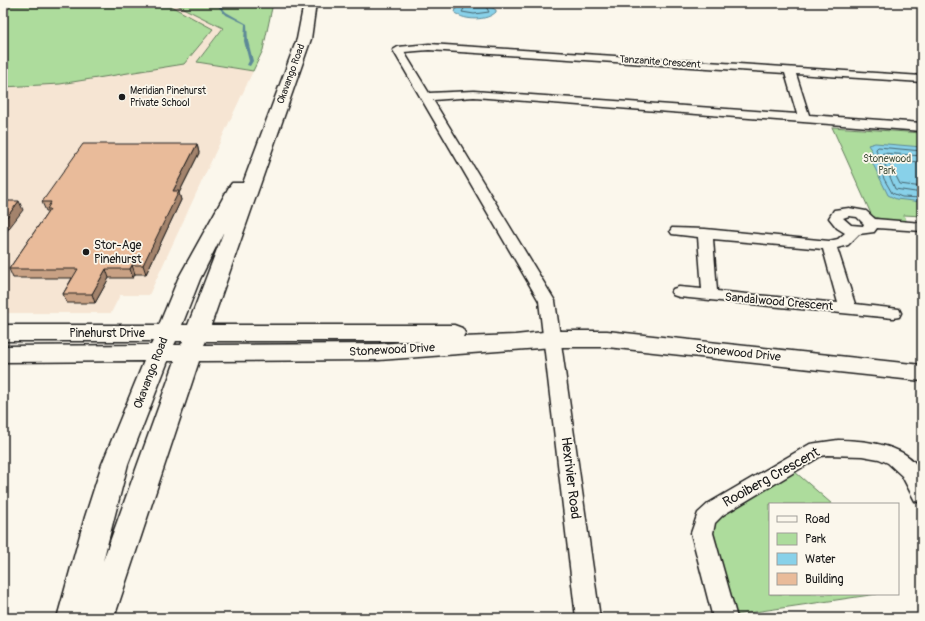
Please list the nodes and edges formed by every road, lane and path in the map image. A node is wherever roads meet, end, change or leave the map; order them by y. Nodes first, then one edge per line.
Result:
1 (310, 3) edge
2 (398, 50) joint
3 (790, 71) junction
4 (922, 79) edge
5 (426, 97) junction
6 (804, 118) junction
7 (922, 126) edge
8 (266, 144) junction
9 (871, 223) junction
10 (922, 227) edge
11 (676, 230) dead end
12 (851, 230) junction
13 (705, 233) junction
14 (829, 245) junction
15 (679, 292) dead end
16 (710, 295) junction
17 (848, 308) junction
18 (893, 313) dead end
19 (3, 333) edge
20 (553, 338) junction
21 (162, 344) junction
22 (193, 344) junction
23 (233, 344) joint
24 (3, 354) edge
25 (922, 373) edge
26 (922, 495) edge
27 (73, 618) edge
28 (98, 618) edge
29 (588, 618) edge
30 (725, 618) edge

1 - 8 main road, Okavango Road
2 - 3 street, Tanzanite Crescent
2 - 5 street, Hexrivier Road
3 - 4 street, Tanzanite Crescent
3 - 6 street
5 - 6 street
5 - 20 street, Hexrivier Road
6 - 7 street
8 - 21 main road, Okavango Road
8 - 22 main road, Okavango Road
9 - 10 street
9 - 12 street
9 - 12 street
11 - 13 street
12 - 14 street
13 - 14 street
13 - 16 street, Sandalwood Crescent
14 - 17 street, Sandalwood Crescent
15 - 16 street, Sandalwood Crescent
16 - 17 street, Sandalwood Crescent
17 - 18 street, Sandalwood Crescent
19 - 21 main road, Pinehurst Drive
20 - 23 main road, Stonewood Drive
20 - 25 main road, Stonewood Drive
20 - 29 street, Hexrivier Road
21 - 22 main road, Pinehurst Drive
21 - 24 main road, Pinehurst Drive
21 - 27 main road, Okavango Road
22 - 23 main road, Pinehurst Drive
22 - 28 main road, Okavango Road
26 - 30 street, Rooiberg Crescent

